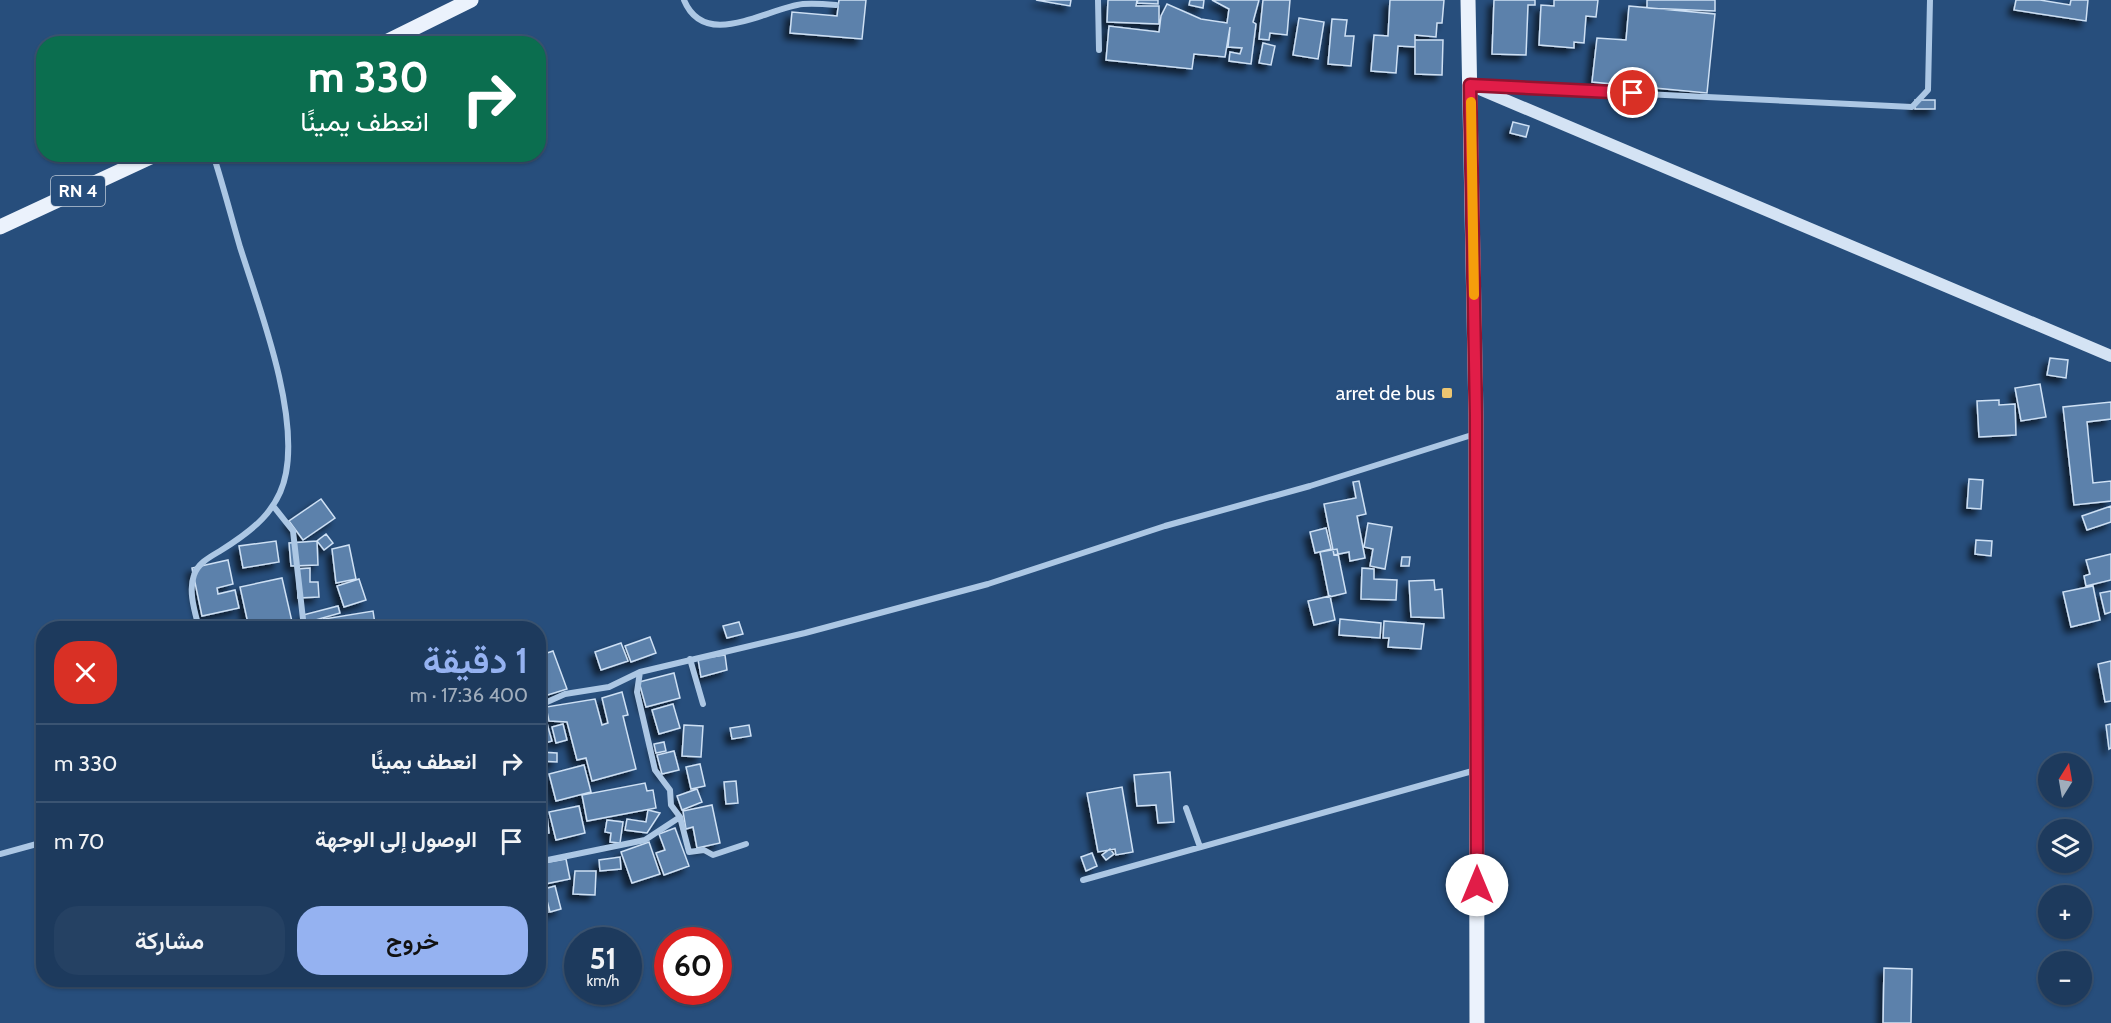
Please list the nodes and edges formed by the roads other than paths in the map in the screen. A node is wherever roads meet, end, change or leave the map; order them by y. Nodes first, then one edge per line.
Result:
1 (471, 0) edge
2 (684, 0) edge
3 (1098, 0) edge
4 (1468, 0) edge
5 (1930, 0) edge
6 (836, 5) dead end
7 (398, 36) edge
8 (1099, 50) dead end
9 (1470, 85) junction
10 (140, 162) edge
11 (215, 162) edge
12 (0, 227) edge
13 (2111, 356) edge
14 (1476, 434) junction
15 (274, 507) junction
16 (197, 621) edge
17 (303, 621) edge
18 (690, 659) junction
19 (640, 672) junction
20 (546, 702) edge
21 (703, 704) dead end
22 (1477, 770) junction
23 (1186, 808) dead end
24 (680, 817) junction
25 (36, 844) edge
26 (746, 844) dead end
27 (1200, 847) junction
28 (0, 854) edge
29 (546, 860) edge
30 (1083, 880) dead end
31 (1477, 1023) edge

1 - 7 main road
2 - 6 street
3 - 8 street
4 - 9 main road
5 - 9 street
9 - 13 main road
9 - 14 main road
10 - 12 main road, RN 4
11 - 15 street
14 - 18 street
14 - 22 main road
15 - 16 street
15 - 17 street
18 - 19 street
18 - 21 street
19 - 20 street
19 - 24 street
22 - 27 street
22 - 31 main road
23 - 27 street
24 - 26 street
24 - 29 street
25 - 28 street
27 - 30 street

